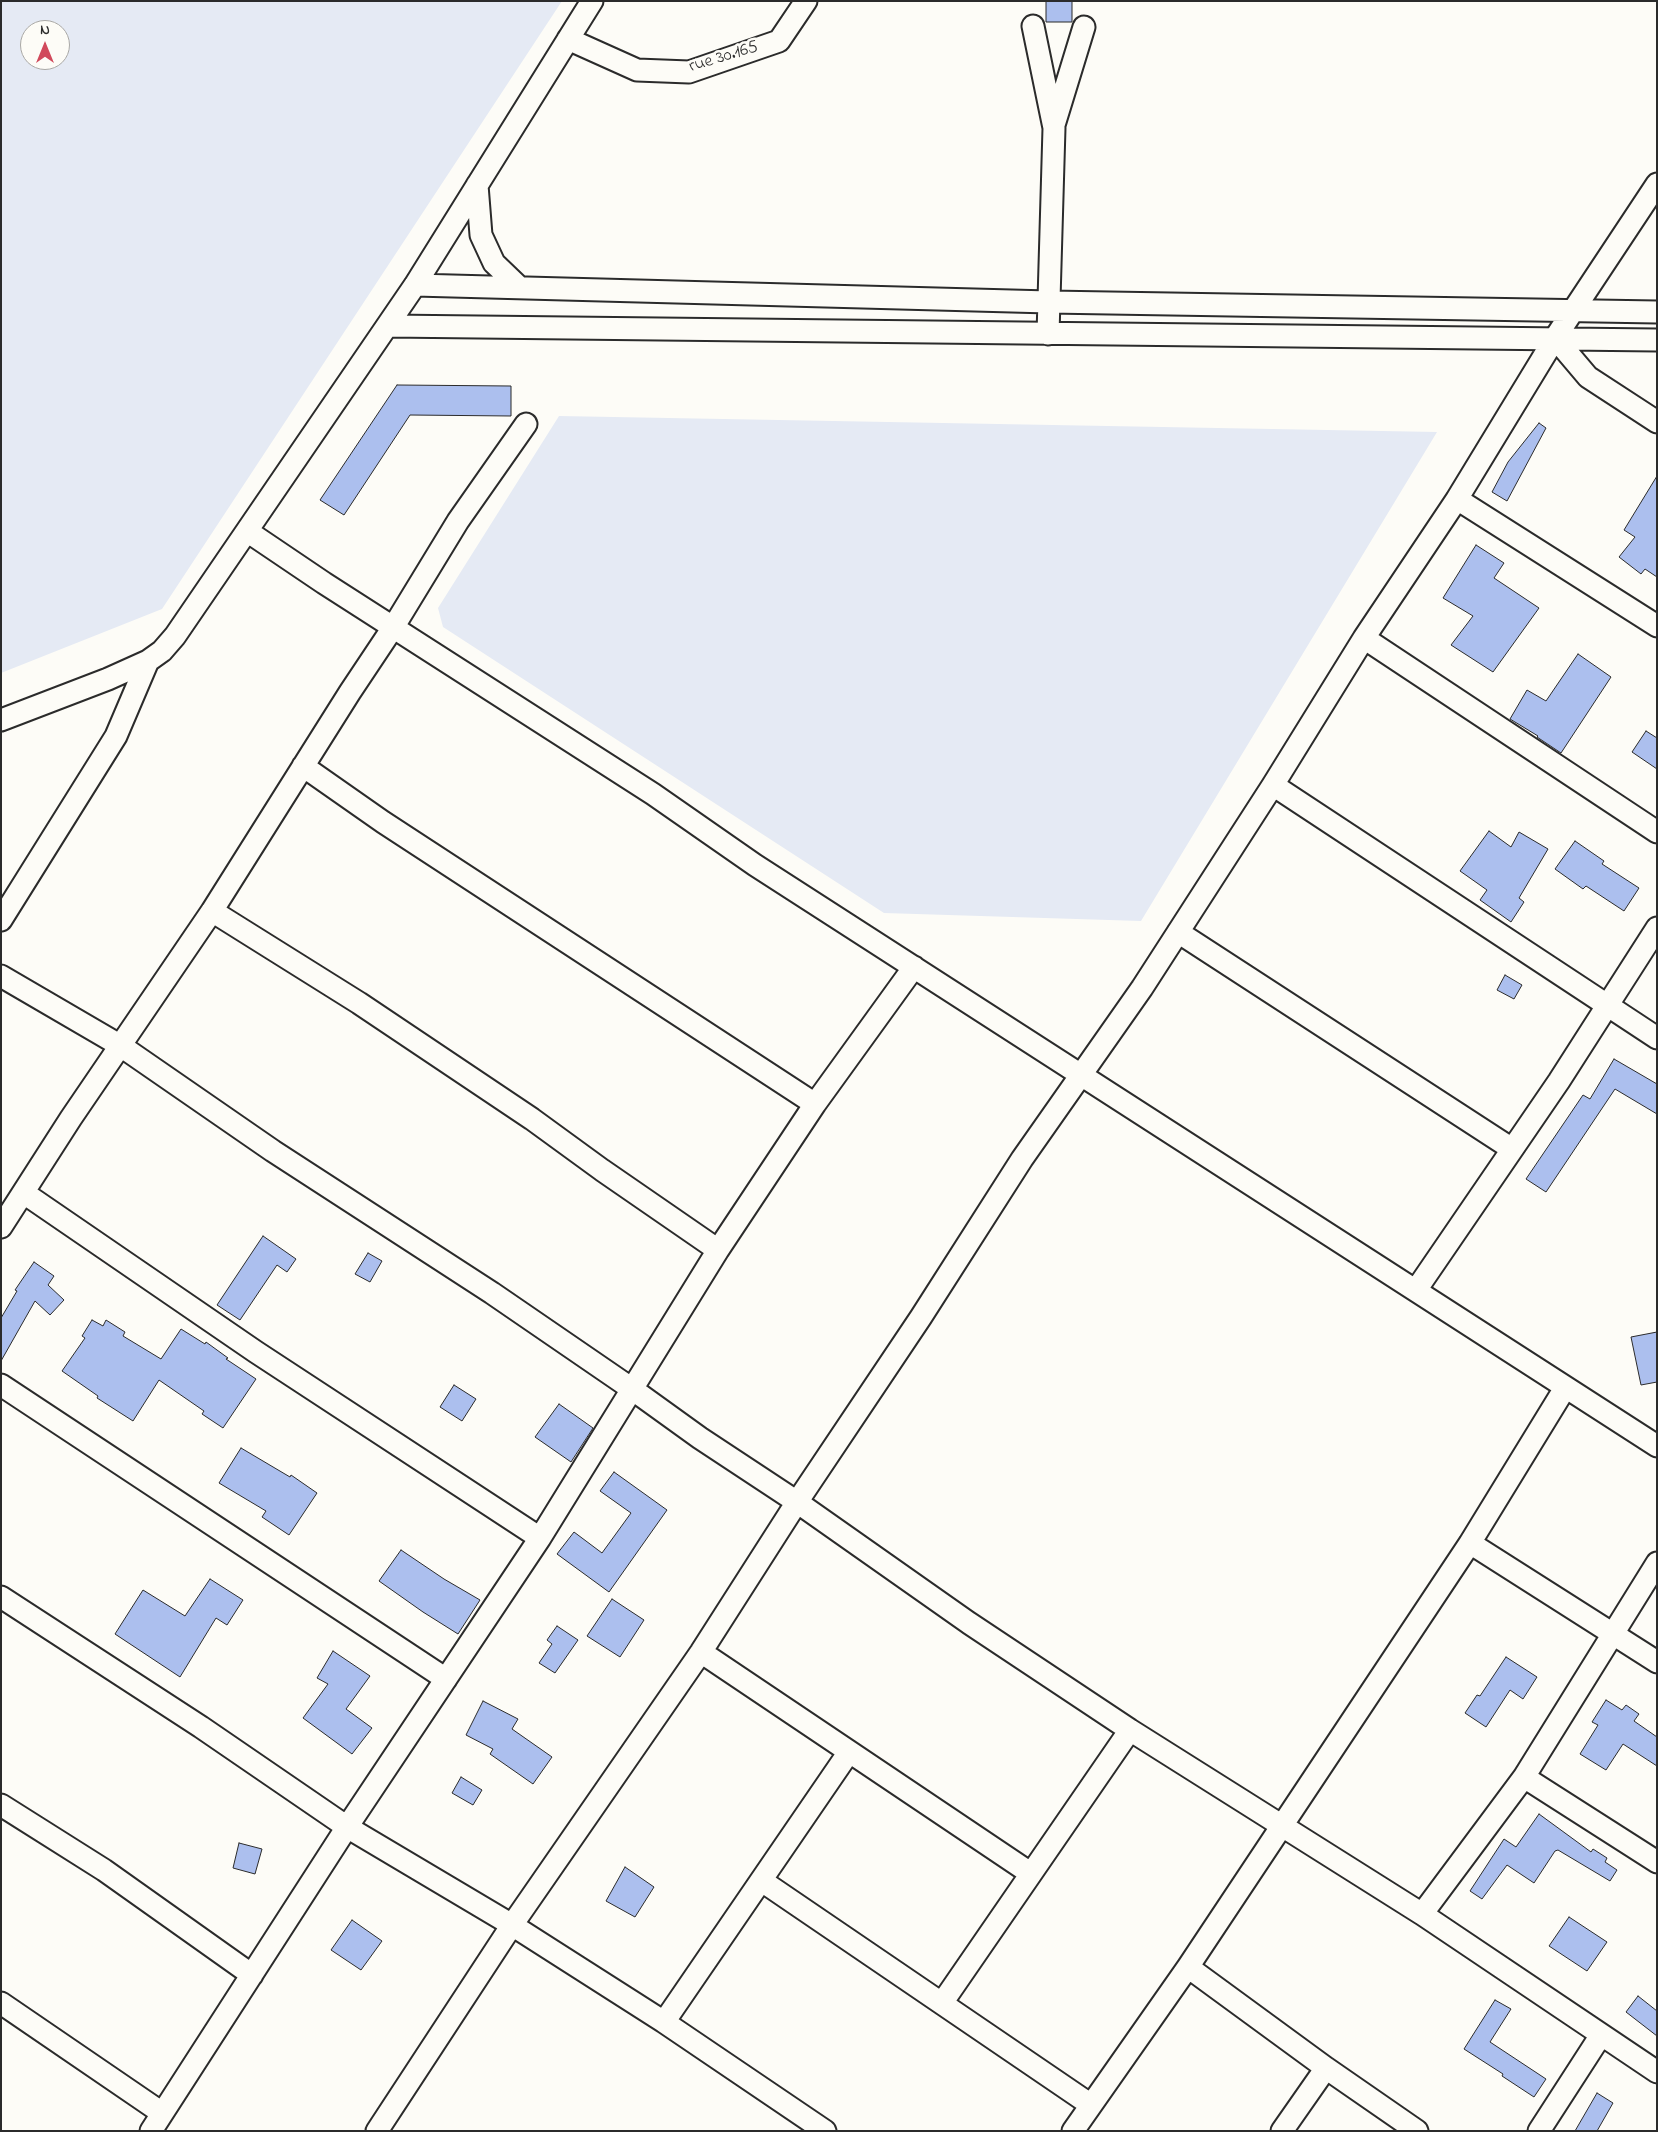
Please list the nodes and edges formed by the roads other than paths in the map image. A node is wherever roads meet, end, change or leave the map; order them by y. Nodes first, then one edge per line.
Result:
1 (592, 1) edge
2 (806, 1) edge
3 (1033, 26) dead end
4 (1084, 27) dead end
5 (568, 39) junction
6 (1054, 128) junction
7 (1657, 184) edge
8 (477, 185) junction
9 (415, 285) junction
10 (519, 287) junction
11 (1049, 302) junction
12 (1574, 311) junction
13 (1657, 312) edge
14 (388, 326) junction
15 (1048, 334) junction
16 (1555, 338) junction
17 (1657, 340) edge
18 (1657, 422) edge
19 (526, 424) dead end
20 (1457, 498) junction
21 (247, 531) junction
22 (394, 626) junction
23 (1657, 626) edge
24 (1364, 638) junction
25 (148, 661) junction
26 (1, 720) edge
27 (303, 766) junction
28 (1273, 786) junction
29 (1657, 832) edge
30 (212, 911) junction
31 (1, 920) edge
32 (1657, 928) edge
33 (1178, 932) junction
34 (914, 967) junction
35 (1, 976) edge
36 (1608, 1006) junction
37 (1657, 1038) edge
38 (120, 1046) junction
39 (1079, 1075) junction
40 (815, 1104) junction
41 (1512, 1149) junction
42 (24, 1193) junction
43 (1, 1227) edge
44 (718, 1250) junction
45 (1416, 1290) junction
46 (1, 1385) edge
47 (1566, 1388) junction
48 (632, 1389) junction
49 (1657, 1446) edge
50 (797, 1502) junction
51 (540, 1538) junction
52 (1470, 1543) junction
53 (1657, 1564) edge
54 (1, 1597) edge
55 (1614, 1634) junction
56 (701, 1652) junction
57 (1657, 1662) edge
58 (446, 1679) junction
59 (1130, 1730) junction
60 (849, 1752) junction
61 (1524, 1777) junction
62 (1, 1805) edge
63 (347, 1826) junction
64 (1280, 1826) junction
65 (1657, 1862) edge
66 (1030, 1873) junction
67 (762, 1881) junction
68 (1422, 1914) junction
69 (512, 1924) junction
70 (1188, 1968) junction
71 (252, 1975) junction
72 (942, 2002) junction
73 (1, 2003) edge
74 (664, 2022) junction
75 (1601, 2036) junction
76 (1326, 2068) junction
77 (1657, 2072) edge
78 (1091, 2104) junction
79 (156, 2122) edge
80 (377, 2131) edge
81 (825, 2131) edge
82 (1072, 2131) edge
83 (1282, 2131) edge
84 (1417, 2131) edge
85 (1539, 2131) edge

1 - 5 street
2 - 5 street, rue 30.165
3 - 6 street
4 - 6 street
5 - 8 street
6 - 11 street
7 - 12 street
8 - 9 street
8 - 10 street
9 - 10 street
9 - 14 street
10 - 11 street
11 - 12 street
11 - 15 street
12 - 13 street
12 - 16 street
14 - 15 street
14 - 21 street
15 - 16 street
16 - 17 street
16 - 18 street
16 - 20 street
19 - 22 street
20 - 23 street
20 - 24 street
21 - 22 street
21 - 25 street
22 - 27 street
22 - 34 street
24 - 28 street
24 - 29 street
25 - 26 street
25 - 31 street
27 - 30 street
27 - 40 street
28 - 33 street
28 - 36 street
30 - 38 street
30 - 44 street
32 - 36 street
33 - 39 street
33 - 41 street
34 - 39 street
34 - 40 street
35 - 38 street
36 - 37 street
36 - 41 street
38 - 42 street
38 - 48 street
39 - 45 street
39 - 50 street
40 - 44 street
41 - 45 street
42 - 43 street
42 - 51 street
44 - 48 street
45 - 47 street
46 - 58 street
47 - 49 street
47 - 52 street
48 - 50 street
48 - 51 street
50 - 56 street
50 - 59 street
51 - 58 street
52 - 55 street
52 - 64 street
53 - 55 street
54 - 63 street
55 - 57 street
55 - 61 street
56 - 60 street
56 - 69 street
58 - 63 street
59 - 64 street
59 - 66 street
60 - 66 street
60 - 67 street
61 - 65 street
61 - 68 street
62 - 71 street
63 - 69 street
63 - 71 street
64 - 68 street
64 - 70 street
66 - 72 street
67 - 72 street
67 - 74 street
68 - 75 street
69 - 74 street
69 - 80 street
70 - 76 street
70 - 78 street
71 - 79 street
72 - 78 street
73 - 79 street
74 - 81 street
75 - 77 street
75 - 85 street
76 - 83 street
76 - 84 street
78 - 82 street

